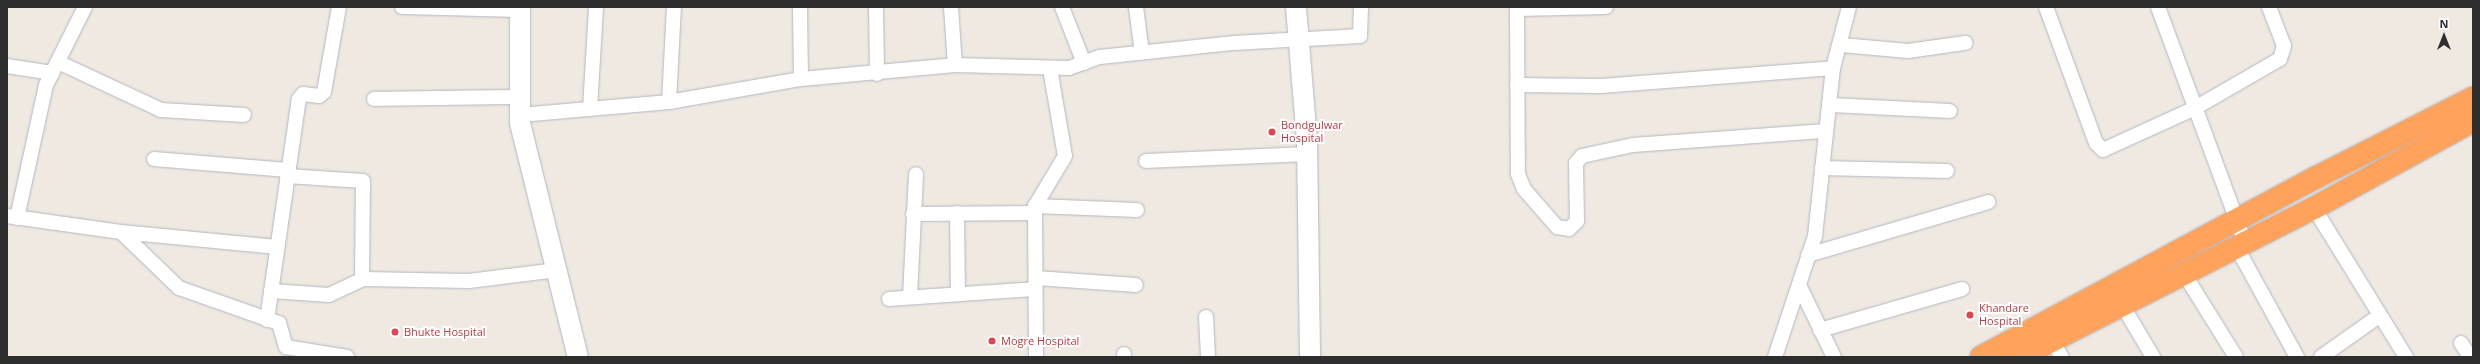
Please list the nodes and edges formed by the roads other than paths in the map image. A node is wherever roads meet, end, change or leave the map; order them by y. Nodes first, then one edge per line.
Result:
1 (85, 7) edge
2 (339, 7) edge
3 (402, 7) edge
4 (596, 7) edge
5 (674, 7) edge
6 (800, 7) edge
7 (876, 7) edge
8 (951, 7) edge
9 (1062, 7) edge
10 (1136, 7) edge
11 (1296, 7) edge
12 (1361, 7) edge
13 (1606, 7) edge
14 (1849, 7) edge
15 (2046, 7) edge
16 (2158, 7) edge
17 (2269, 7) edge
18 (520, 8) edge
19 (1516, 8) edge
20 (1299, 41) junction
21 (1965, 44) dead end
22 (1842, 45) junction
23 (1142, 53) junction
24 (1084, 63) junction
25 (955, 65) junction
26 (7, 66) edge
27 (55, 68) junction
28 (1050, 68) junction
29 (1833, 68) junction
30 (877, 74) junction
31 (801, 79) junction
32 (1517, 85) junction
33 (2473, 98) edge
34 (374, 99) dead end
35 (669, 102) junction
36 (1831, 105) junction
37 (520, 106) junction
38 (2195, 108) junction
39 (590, 109) junction
40 (1950, 111) dead end
41 (244, 115) dead end
42 (2473, 121) edge
43 (2419, 125) junction
44 (1825, 131) junction
45 (2426, 146) junction
46 (1307, 154) junction
47 (154, 159) dead end
48 (1146, 161) dead end
49 (1822, 168) junction
50 (1947, 171) dead end
51 (288, 173) junction
52 (916, 174) dead end
53 (1988, 202) dead end
54 (2314, 208) junction
55 (1035, 210) junction
56 (1137, 210) dead end
57 (957, 213) junction
58 (913, 214) junction
59 (12, 217) edge
60 (2238, 221) junction
61 (121, 232) junction
62 (2240, 244) junction
63 (277, 247) junction
64 (1808, 255) junction
65 (557, 270) junction
66 (2183, 272) junction
67 (362, 279) junction
68 (1035, 283) junction
69 (1136, 285) dead end
70 (1799, 285) junction
71 (1962, 289) dead end
72 (271, 291) junction
73 (958, 294) junction
74 (910, 297) junction
75 (889, 299) dead end
76 (2121, 303) junction
77 (2379, 316) junction
78 (1206, 317) dead end
79 (266, 320) junction
80 (1820, 330) junction
81 (282, 335) junction
82 (2051, 339) junction
83 (2461, 343) dead end
84 (279, 357) edge
85 (347, 357) edge
86 (578, 357) edge
87 (1036, 357) edge
88 (1208, 357) edge
89 (1310, 357) edge
90 (1775, 357) edge
91 (1834, 357) edge
92 (1981, 357) edge
93 (2020, 357) edge
94 (2062, 357) edge
95 (2153, 357) edge
96 (2236, 357) edge
97 (2297, 357) edge
98 (2320, 357) edge
99 (2406, 357) edge
100 (2470, 357) edge

1 - 27 street
2 - 51 street
3 - 18 street
4 - 39 street
5 - 35 street
6 - 31 street
7 - 30 street
8 - 25 street
9 - 24 street
10 - 23 street
11 - 20 street
12 - 20 street
13 - 19 street
14 - 22 street
15 - 38 street
16 - 38 street
17 - 38 street
18 - 37 street
19 - 32 street
20 - 23 street
20 - 46 street
21 - 22 street
22 - 29 street
23 - 24 street
24 - 28 street
25 - 28 street
25 - 30 street
26 - 27 street
27 - 41 street
27 - 59 street
28 - 55 street
29 - 32 street
29 - 36 street
30 - 31 street
31 - 35 street
32 - 44 street
33 - 43 highway
34 - 37 street
35 - 39 street
36 - 40 street
36 - 44 street
37 - 39 street
37 - 65 street
38 - 60 street
42 - 45 highway
43 - 45 highway
43 - 60 highway
44 - 49 street
45 - 54 highway
46 - 48 street
46 - 89 street
47 - 51 street
49 - 50 street
49 - 64 street
51 - 63 street
51 - 67 street
52 - 58 street
53 - 64 street
54 - 62 highway
54 - 77 street
55 - 56 street
55 - 57 street
55 - 68 street
57 - 58 street
57 - 73 street
58 - 74 street
59 - 61 street
60 - 62 street
60 - 92 highway
61 - 63 street
61 - 79 street
62 - 66 highway
62 - 97 street
63 - 72 street
64 - 70 street
65 - 67 street
65 - 86 street
66 - 76 highway
66 - 96 street
67 - 72 street
68 - 69 street
68 - 73 street
68 - 87 street
70 - 80 street
70 - 90 street
71 - 80 street
72 - 79 street
73 - 74 street
74 - 75 street
76 - 82 highway
76 - 95 street
77 - 98 street
77 - 99 street
78 - 88 street
79 - 81 street
80 - 91 street
81 - 84 street
81 - 85 street
82 - 93 highway
82 - 94 street
83 - 100 street

